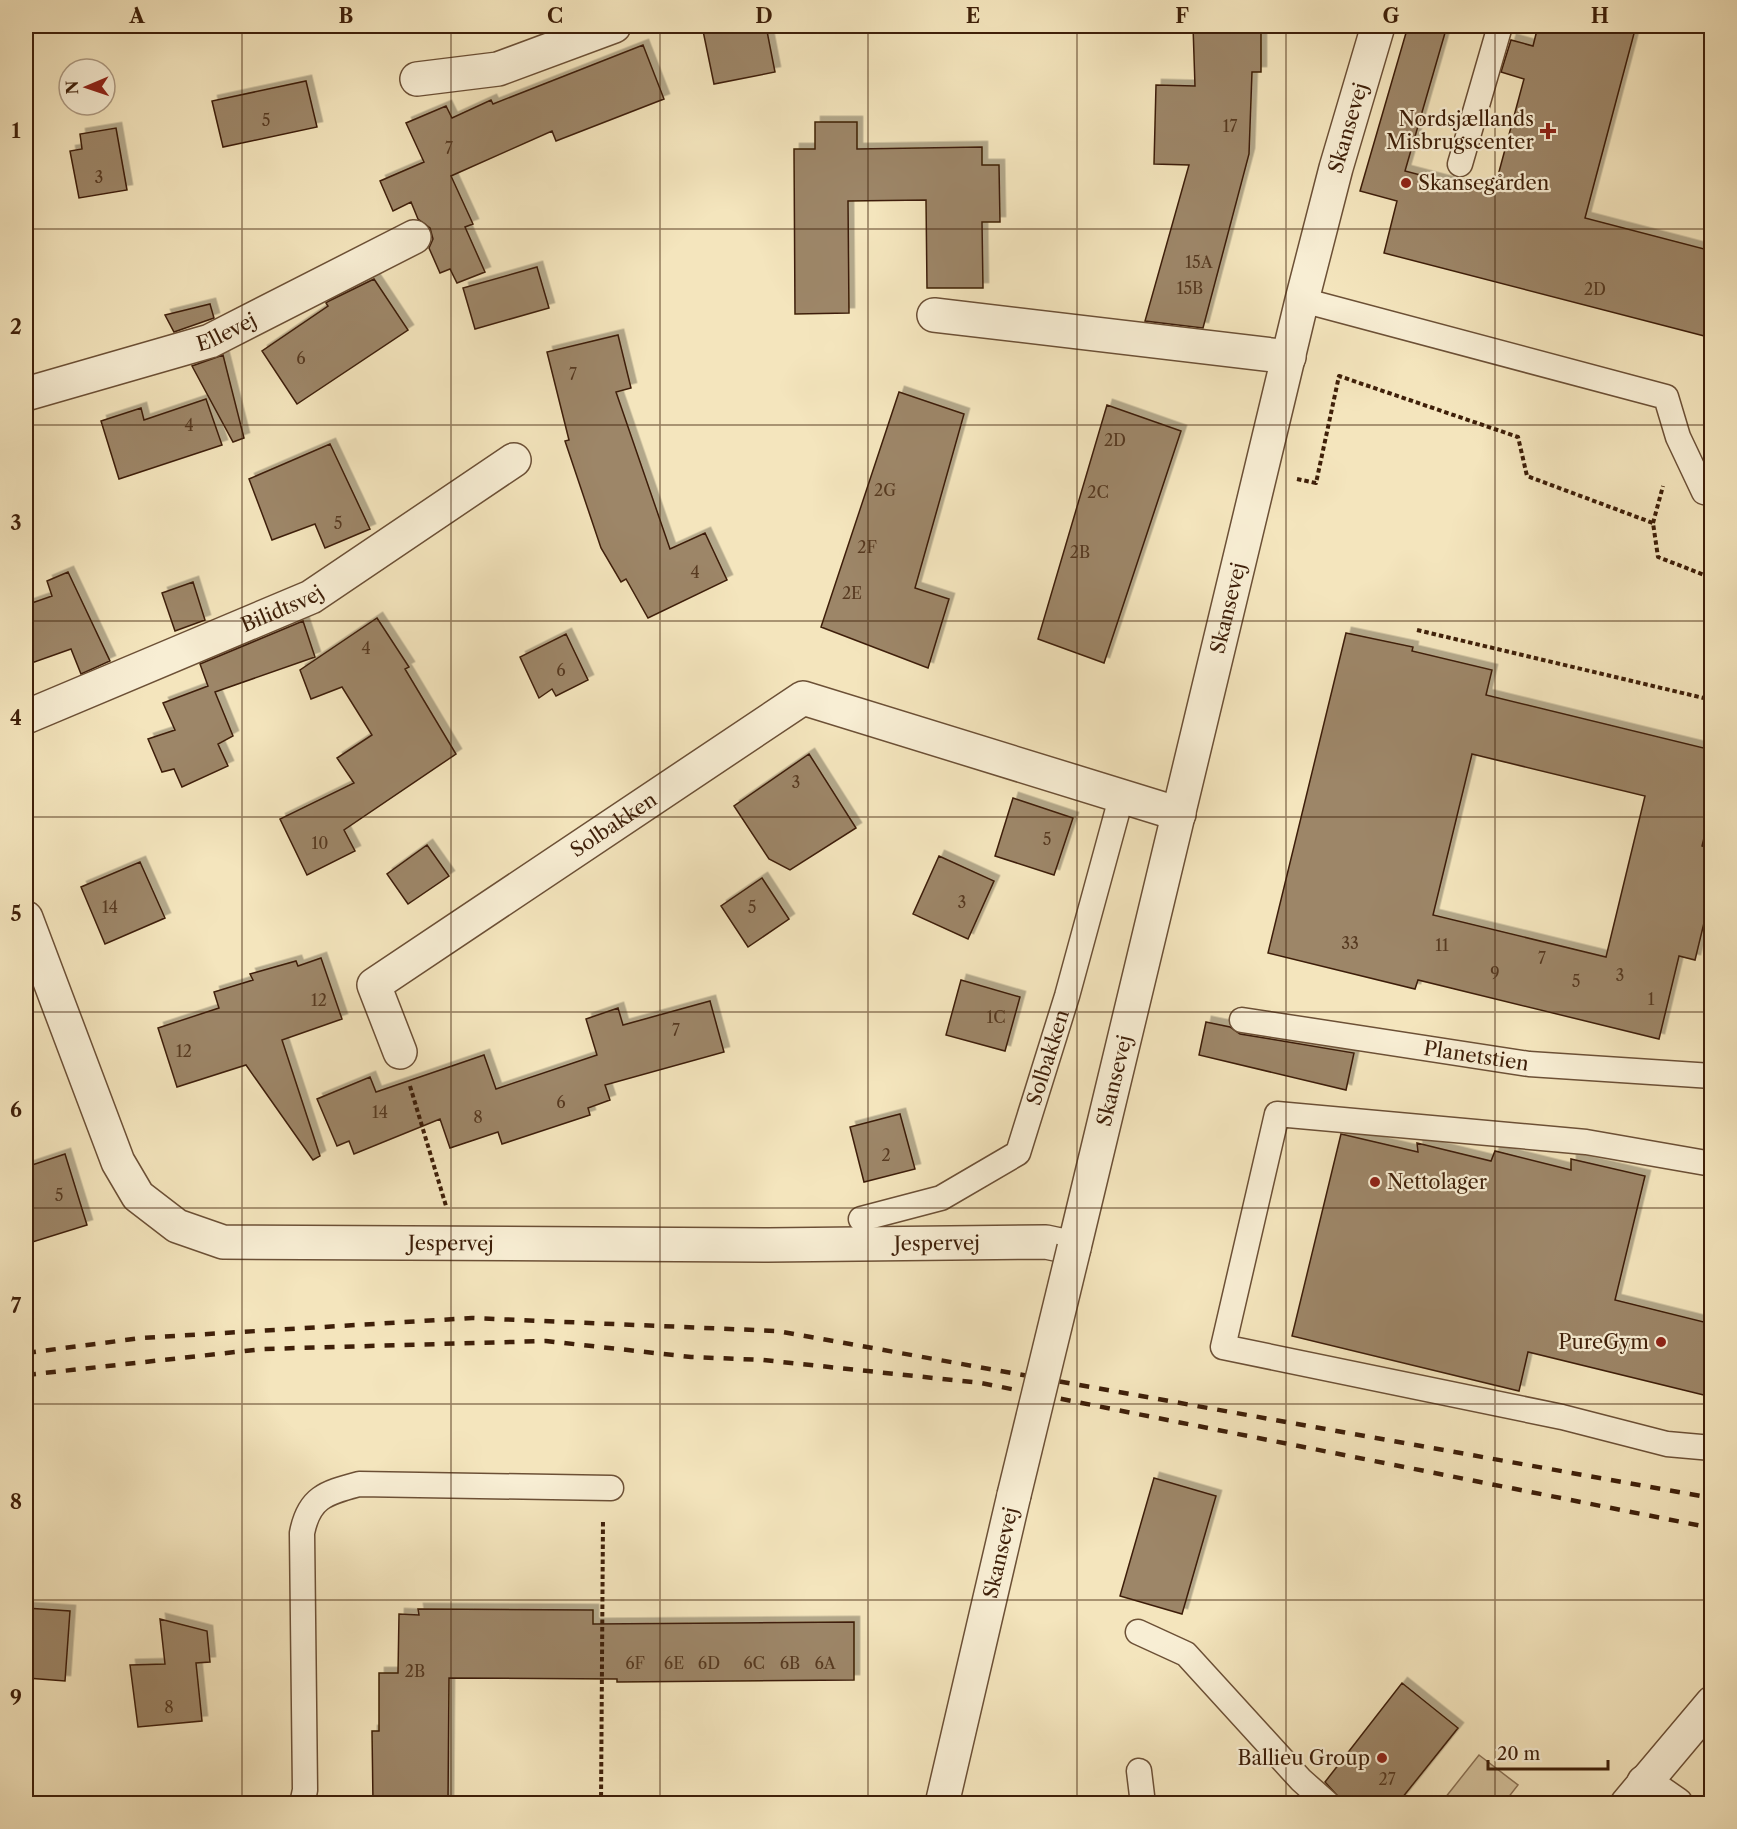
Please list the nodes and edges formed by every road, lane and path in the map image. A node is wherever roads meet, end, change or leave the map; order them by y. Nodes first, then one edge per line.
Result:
1 (614, 26) edge
2 (1378, 26) edge
3 (1500, 26) edge
4 (417, 79) dead end
5 (1460, 164) dead end
6 (414, 237) dead end
7 (1302, 300) junction
8 (934, 315) dead end
9 (1289, 357) junction
10 (26, 394) edge
11 (514, 460) dead end
12 (1262, 472) junction
13 (1712, 494) edge
14 (1712, 578) edge
15 (1417, 630) dead end
16 (1712, 700) edge
17 (26, 717) edge
18 (1121, 798) junction
19 (1179, 814) junction
20 (26, 918) edge
21 (1242, 1020) dead end
22 (400, 1052) joint
23 (1712, 1076) edge
24 (1712, 1164) edge
25 (861, 1219) dead end
26 (458, 1244) junction
27 (1074, 1248) junction
28 (1712, 1448) edge
29 (607, 1488) joint
30 (1138, 1632) dead end
31 (1712, 1703) edge
32 (1139, 1771) dead end
33 (1636, 1793) edge
34 (302, 1803) edge
35 (601, 1803) edge
36 (942, 1803) edge
37 (1143, 1803) edge
38 (1328, 1803) edge
39 (1676, 1803) edge

1 - 4 street
2 - 7 street, Skansevej
3 - 5 lane
6 - 10 street, Ellevej
7 - 9 street, Skansevej
7 - 13 lane
8 - 9 street
9 - 12 street, Skansevej
11 - 17 street, Bilidtsvej
12 - 14 path
12 - 19 street, Skansevej
15 - 16 path
18 - 19 street, Solbakken
18 - 22 street, Solbakken
18 - 25 lane, Solbakken
19 - 27 street, Skansevej
20 - 26 street, Jespervej
21 - 23 lane, Planetstien
22 - 26 path
24 - 28 lane
26 - 27 street, Jespervej
27 - 36 street, Skansevej, bridge
29 - 34 lane
29 - 35 path
30 - 38 lane
31 - 33 street
32 - 37 lane
33 - 39 street

